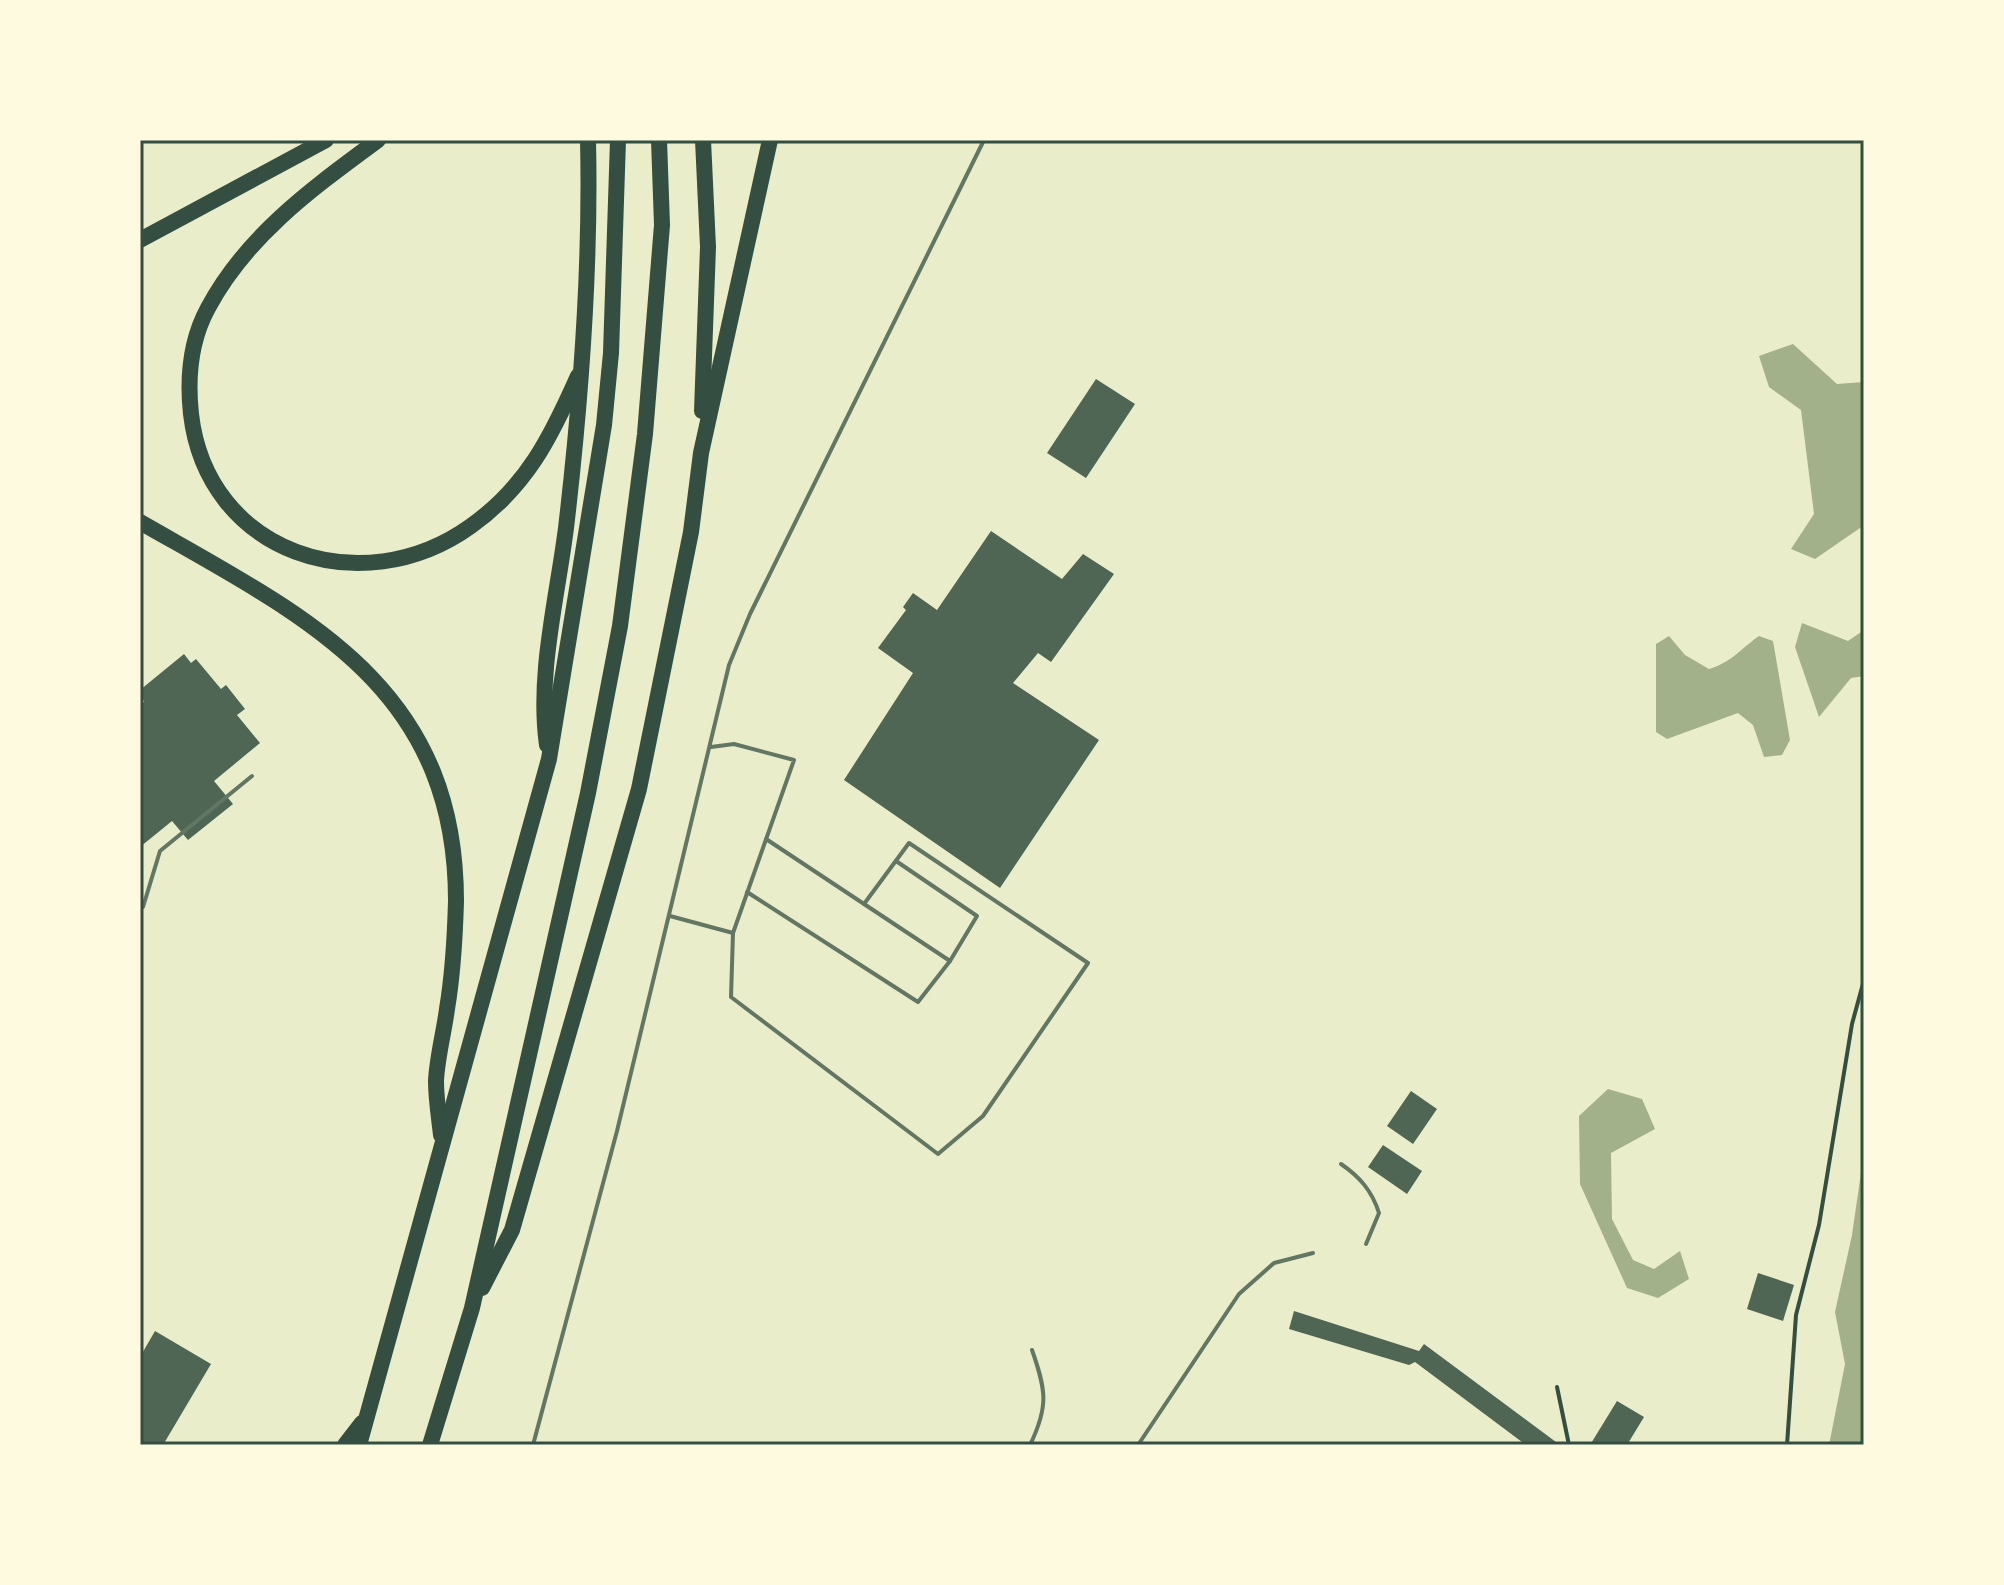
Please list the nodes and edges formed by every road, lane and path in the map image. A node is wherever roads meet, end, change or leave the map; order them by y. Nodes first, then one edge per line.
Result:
1 (326, 140) edge
2 (378, 140) edge
3 (588, 140) edge
4 (618, 140) edge
5 (659, 140) edge
6 (703, 140) edge
7 (770, 140) edge
8 (984, 140) edge
9 (140, 240) edge
10 (578, 376) junction
11 (701, 453) junction
12 (140, 522) edge
13 (711, 747) junction
14 (549, 759) junction
15 (252, 776) dead end
16 (766, 839) junction
17 (896, 861) junction
18 (747, 892) junction
19 (864, 904) junction
20 (143, 907) dead end
21 (670, 916) junction
22 (733, 933) junction
23 (950, 961) junction
24 (1864, 980) edge
25 (442, 1148) junction
26 (1341, 1164) dead end
27 (1366, 1244) dead end
28 (1313, 1253) dead end
29 (472, 1308) junction
30 (1032, 1350) dead end
31 (1557, 1387) dead end
32 (370, 1412) junction
33 (345, 1445) edge
34 (359, 1445) edge
35 (430, 1445) edge
36 (533, 1445) edge
37 (1030, 1445) edge
38 (1138, 1445) edge
39 (1569, 1445) edge
40 (1787, 1445) edge

1 - 9 highway
2 - 10 highway
3 - 10 highway
4 - 14 highway
5 - 29 highway
6 - 11 highway
7 - 11 highway
8 - 13 lane
10 - 14 highway
11 - 29 highway
12 - 25 highway
13 - 16 lane
13 - 21 lane
14 - 25 highway
15 - 20 lane
16 - 18 lane
16 - 19 lane
17 - 19 lane
17 - 22 lane
17 - 23 lane
18 - 22 lane
18 - 23 lane
19 - 23 lane
21 - 22 lane
21 - 36 lane
24 - 40 path
25 - 32 highway
26 - 27 lane
28 - 38 lane
29 - 35 highway
30 - 37 lane
31 - 39 path
32 - 33 highway
32 - 34 highway

